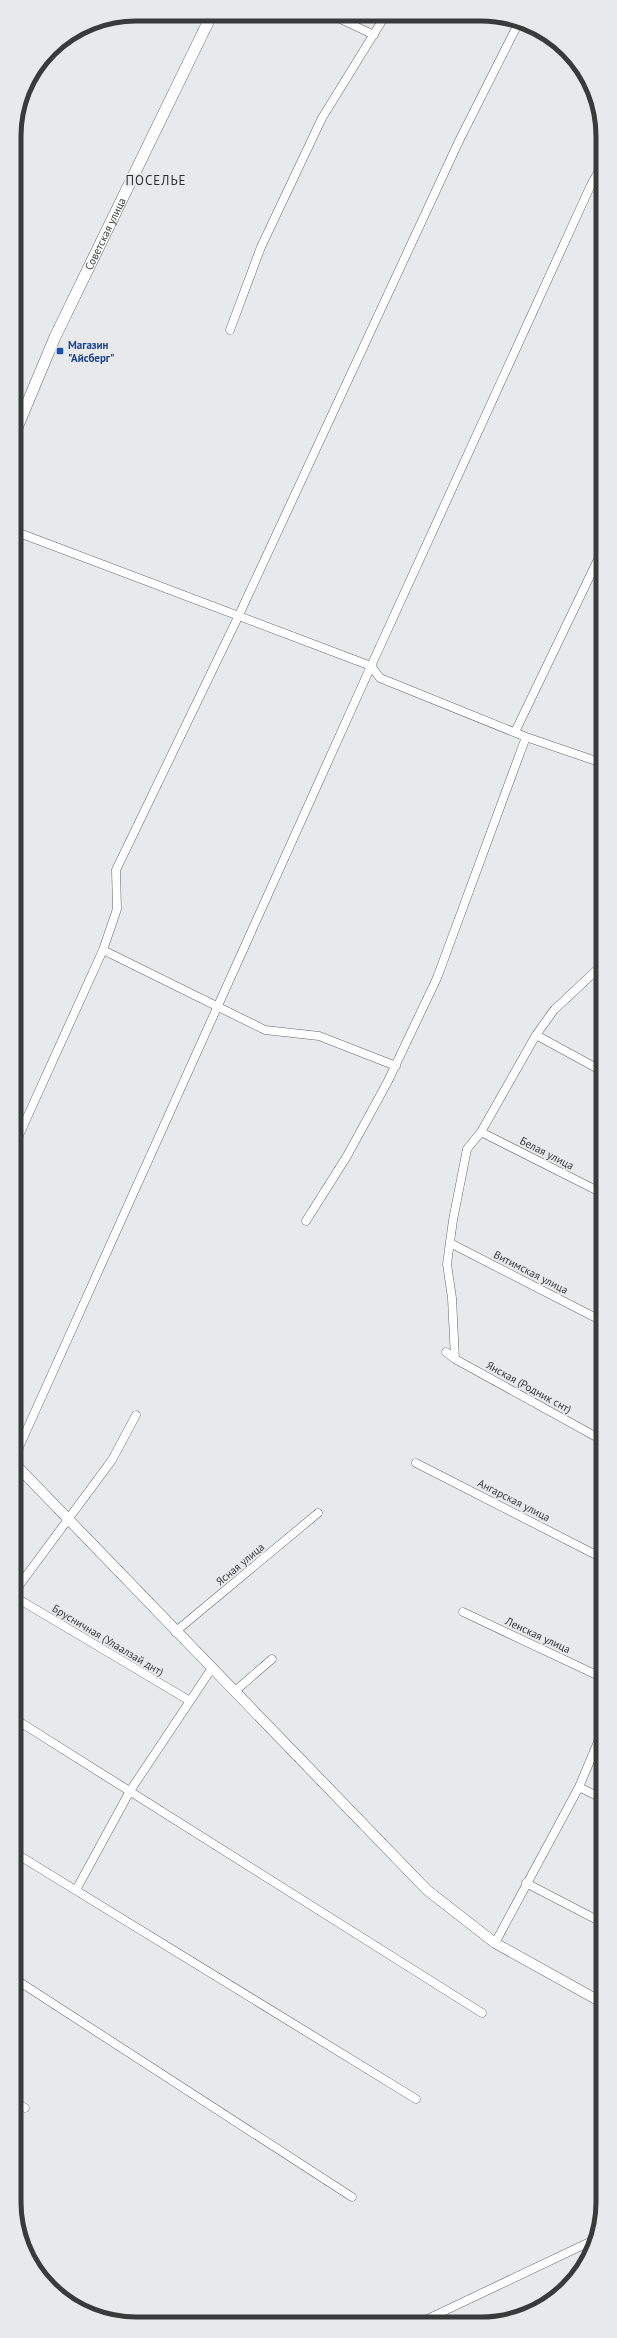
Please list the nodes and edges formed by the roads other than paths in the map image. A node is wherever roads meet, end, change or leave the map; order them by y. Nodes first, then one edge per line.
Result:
1 (209, 21) edge
2 (345, 21) edge
3 (382, 21) edge
4 (517, 27) edge
5 (374, 35) junction
6 (596, 176) edge
7 (230, 330) dead end
8 (21, 417) edge
9 (21, 534) edge
10 (596, 563) edge
11 (239, 615) junction
12 (371, 666) junction
13 (515, 732) junction
14 (526, 737) junction
15 (596, 761) edge
16 (103, 950) junction
17 (596, 971) edge
18 (217, 1006) junction
19 (536, 1035) junction
20 (396, 1066) junction
21 (596, 1068) edge
22 (21, 1131) edge
23 (481, 1132) junction
24 (596, 1190) edge
25 (306, 1220) dead end
26 (450, 1243) junction
27 (596, 1318) edge
28 (446, 1352) dead end
29 (455, 1359) junction
30 (136, 1415) dead end
31 (596, 1437) edge
32 (21, 1443) edge
33 (416, 1463) dead end
34 (21, 1470) edge
35 (318, 1514) dead end
36 (68, 1519) junction
37 (596, 1555) edge
38 (21, 1583) edge
39 (21, 1601) edge
40 (463, 1612) dead end
41 (175, 1632) junction
42 (272, 1659) dead end
43 (212, 1668) junction
44 (596, 1675) edge
45 (235, 1691) junction
46 (190, 1701) junction
47 (21, 1723) edge
48 (596, 1746) edge
49 (578, 1787) junction
50 (130, 1791) junction
51 (596, 1796) edge
52 (21, 1857) edge
53 (526, 1883) junction
54 (76, 1890) junction
55 (596, 1919) edge
56 (495, 1943) junction
57 (21, 1984) edge
58 (596, 1999) edge
59 (482, 2013) dead end
60 (416, 2099) dead end
61 (21, 2106) edge
62 (25, 2108) dead end
63 (352, 2197) dead end
64 (588, 2243) edge
65 (432, 2317) edge

1 - 8 main road, Советская улица
2 - 5 street
3 - 5 street
4 - 11 street
5 - 7 street
6 - 12 street
9 - 11 street
10 - 13 street
11 - 12 street
11 - 16 street
12 - 13 street
12 - 18 street
13 - 14 street
14 - 15 street
14 - 20 street
16 - 18 street
16 - 22 street
17 - 19 street
18 - 20 street
18 - 32 street
19 - 21 street
19 - 23 street
20 - 25 street
23 - 24 street, Белая улица
23 - 26 street
26 - 27 street, Витимская улица
26 - 29 street
28 - 29 street, Янская (Родник снт)
29 - 31 street, Янская (Родник снт)
30 - 36 street
33 - 37 street, Ангарская улица
34 - 36 street
35 - 41 street, Ясная улица
36 - 38 street
36 - 41 street
39 - 46 street, Брусничная (Улаалзай днт)
40 - 44 street, Ленская улица
41 - 43 street
42 - 45 street
43 - 45 street
43 - 46 street
45 - 56 street
46 - 50 street
47 - 50 street
48 - 49 street
49 - 51 street
49 - 53 street
50 - 54 street
50 - 59 street
52 - 54 street
53 - 55 street
53 - 56 street
54 - 60 street
56 - 58 street
57 - 63 street
61 - 62 street
64 - 65 street

